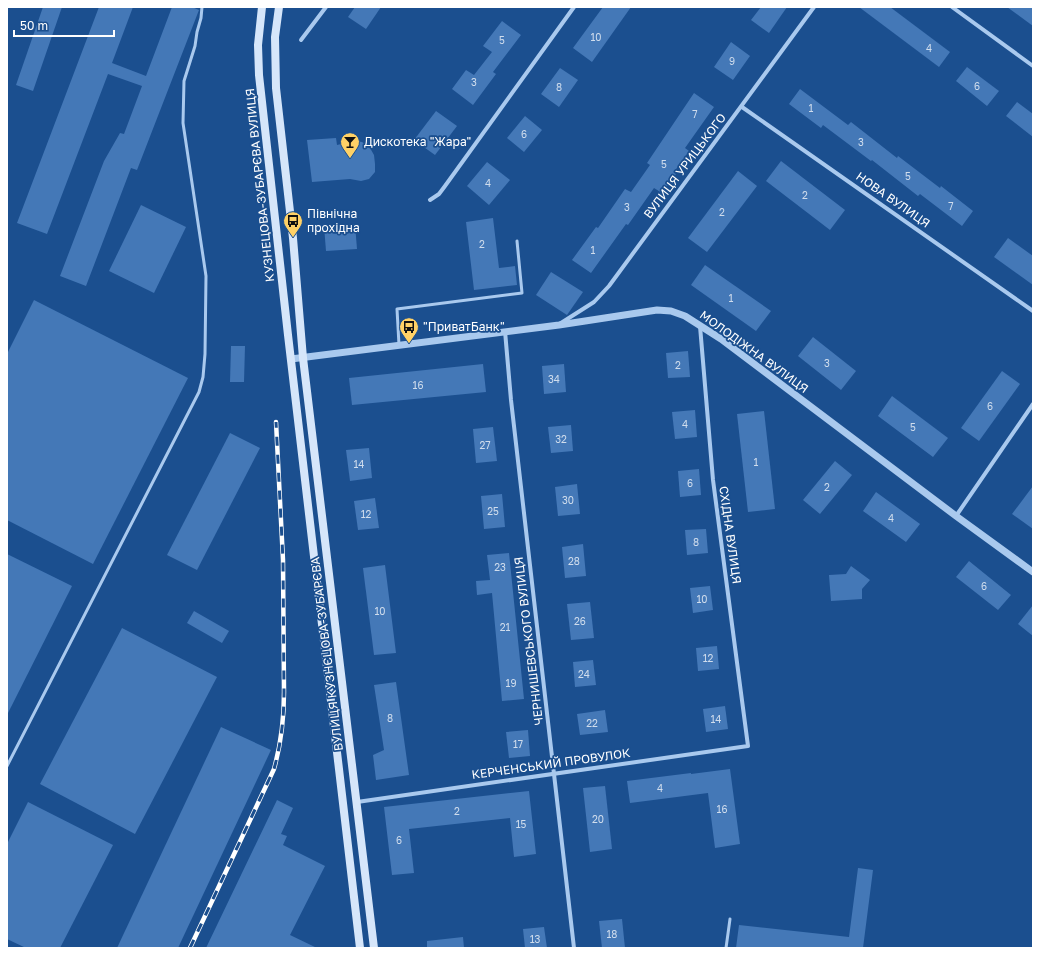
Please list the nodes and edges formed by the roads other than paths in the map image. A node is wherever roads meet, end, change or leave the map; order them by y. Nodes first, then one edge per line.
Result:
1 (202, 7) edge
2 (262, 7) edge
3 (279, 7) edge
4 (326, 7) edge
5 (574, 7) edge
6 (814, 7) edge
7 (952, 7) edge
8 (301, 40) dead end
9 (1033, 66) edge
10 (742, 107) junction
11 (430, 200) dead end
12 (517, 241) dead end
13 (1033, 311) edge
14 (559, 324) junction
15 (700, 326) junction
16 (505, 331) junction
17 (399, 345) junction
18 (303, 358) junction
19 (291, 359) junction
20 (1033, 404) edge
21 (956, 516) junction
22 (1033, 572) edge
23 (748, 746) joint
24 (7, 766) edge
25 (554, 774) junction
26 (357, 802) junction
27 (730, 919) dead end
28 (360, 948) edge
29 (374, 948) edge
30 (574, 948) edge
31 (726, 948) edge

1 - 24 lane
2 - 19 main road, КУЗНЕЦОВА-ЗУБАРЄВА ВУЛИЦЯ
3 - 18 main road
4 - 8 street
5 - 11 street
6 - 10 street, ВУЛИЦЯ УРИЦЬКОГО
7 - 9 street
10 - 13 street, НОВА ВУЛИЦЯ
10 - 14 street, ВУЛИЦЯ УРИЦЬКОГО
12 - 17 lane
14 - 15 street, МОЛОДІЖНА ВУЛИЦЯ
14 - 16 street, МОЛОДІЖНА ВУЛИЦЯ
15 - 21 street, МОЛОДІЖНА ВУЛИЦЯ
15 - 23 street, СХІДНА ВУЛИЦЯ
16 - 17 street, МОЛОДІЖНА ВУЛИЦЯ
16 - 25 street, ЧЕРНИШЕВСЬКОГО ВУЛИЦЯ
17 - 18 street, МОЛОДІЖНА ВУЛИЦЯ
18 - 19 street, МОЛОДІЖНА ВУЛИЦЯ
18 - 26 main road, ВУЛИЦЯ КУЗНЄЦОВА-ЗУБАРЄВА
19 - 28 main road, ВУЛИЦЯ КУЗНЄЦОВА-ЗУБАРЄВА
20 - 21 street
21 - 22 street, МОЛОДІЖНА ВУЛИЦЯ
23 - 25 street, КЕРЧЕНСЬКИЙ ПРОВУЛОК
25 - 26 street, КЕРЧЕНСЬКИЙ ПРОВУЛОК
25 - 30 street, ЧЕРНИШЕВСЬКОГО ВУЛИЦЯ
26 - 29 main road, ВУЛИЦЯ КУЗНЄЦОВА-ЗУБАРЄВА
27 - 31 lane

